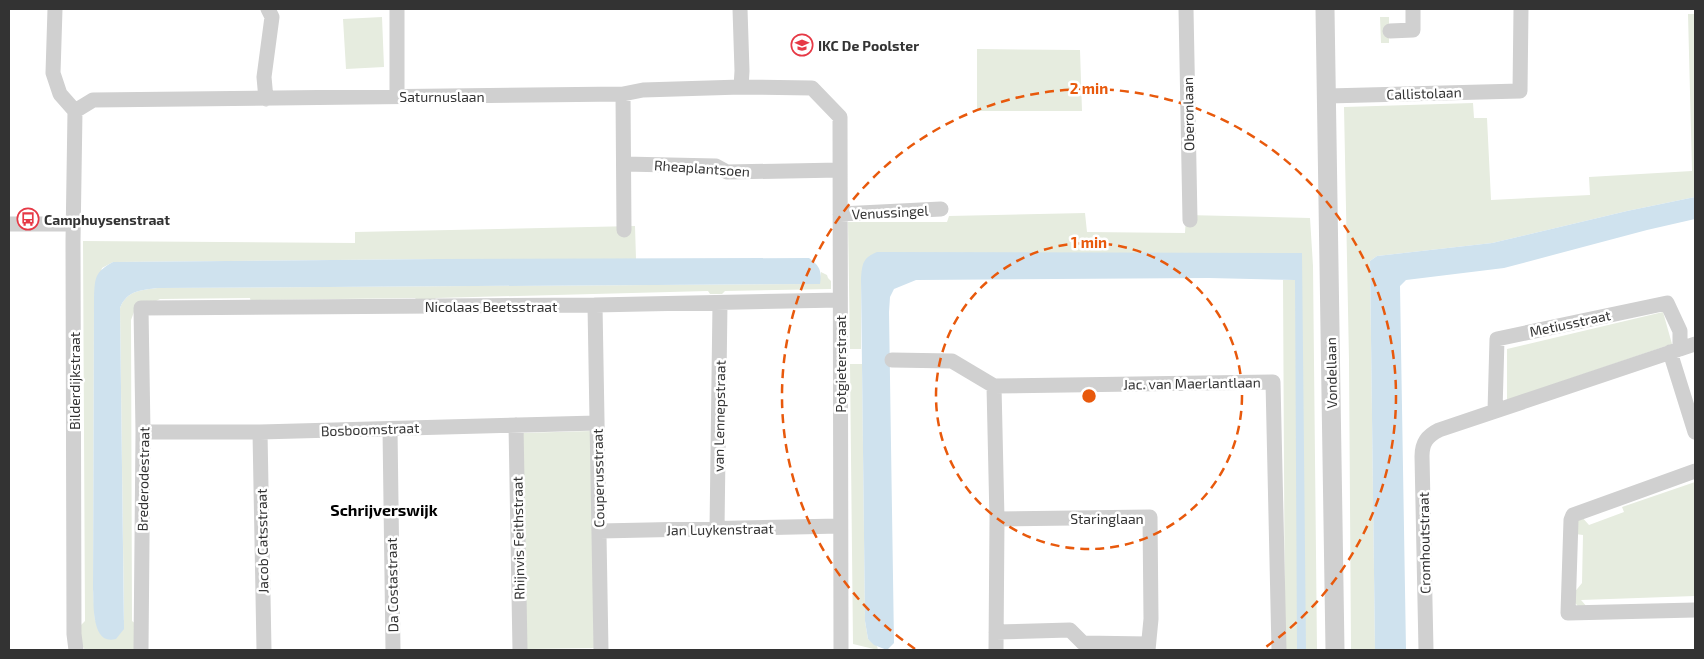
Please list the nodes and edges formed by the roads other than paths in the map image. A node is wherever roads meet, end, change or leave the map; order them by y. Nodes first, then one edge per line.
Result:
1 (55, 9) edge
2 (268, 9) edge
3 (396, 9) edge
4 (740, 9) edge
5 (1186, 9) edge
6 (1325, 9) edge
7 (1413, 9) edge
8 (1521, 9) edge
9 (1390, 31) dead end
10 (740, 88) junction
11 (812, 88) joint
12 (623, 94) junction
13 (1328, 96) junction
14 (398, 97) junction
15 (266, 99) junction
16 (76, 111) junction
17 (624, 164) junction
18 (840, 170) junction
19 (941, 209) dead end
20 (840, 214) junction
21 (1190, 220) dead end
22 (9, 224) edge
23 (74, 224) junction
24 (624, 230) dead end
25 (840, 300) junction
26 (720, 303) junction
27 (595, 305) junction
28 (141, 308) joint
29 (1695, 344) edge
30 (1676, 350) junction
31 (892, 360) dead end
32 (994, 386) junction
33 (1495, 411) junction
34 (597, 423) junction
35 (516, 425) junction
36 (390, 429) junction
37 (143, 432) junction
38 (260, 432) junction
39 (1695, 432) edge
40 (1695, 471) edge
41 (997, 519) junction
42 (840, 526) junction
43 (717, 529) junction
44 (600, 531) junction
45 (1695, 610) edge
46 (996, 632) junction
47 (1148, 647) edge
48 (76, 650) edge
49 (140, 650) edge
50 (264, 650) edge
51 (393, 650) edge
52 (520, 650) edge
53 (601, 650) edge
54 (841, 650) edge
55 (996, 650) edge
56 (1279, 650) edge
57 (1335, 650) edge
58 (1426, 650) edge

1 - 16 street
2 - 15 street
3 - 14 street
4 - 10 street
5 - 21 street, Oberonlaan
6 - 13 street, Vondellaan
7 - 9 street
8 - 13 street, Callistolaan
10 - 11 street, Saturnuslaan
10 - 12 street, Saturnuslaan
11 - 18 street, Potgieterstraat
12 - 14 street, Saturnuslaan
12 - 17 street
13 - 57 street, Vondellaan
14 - 15 street, Saturnuslaan
15 - 16 street, Saturnuslaan
16 - 23 street, Bilderdijkstraat
17 - 18 street, Rheaplantsoen
17 - 24 street
18 - 20 street, Potgieterstraat
19 - 20 street, Venussingel
20 - 25 street, Potgieterstraat
22 - 23 street
23 - 48 street, Bilderdijkstraat
25 - 26 street, Nicolaas Beetsstraat
25 - 42 street, Potgieterstraat
26 - 27 street, Nicolaas Beetsstraat
26 - 43 street, van Lennepstraat
27 - 28 street, Nicolaas Beetsstraat
27 - 34 street, Couperusstraat
28 - 37 street, Brederodestraat
29 - 30 street
30 - 33 street
30 - 33 street, Metiusstraat
30 - 39 street
31 - 32 street
32 - 41 street
32 - 56 street, Jac. van Maerlantlaan
33 - 58 street, Cromhoutstraat
34 - 35 street, Bosboomstraat
34 - 44 street, Couperusstraat
35 - 36 street, Bosboomstraat
35 - 52 street, Rhijnvis Feithstraat
36 - 38 street, Bosboomstraat
36 - 51 street, Da Costastraat
37 - 38 street, Bosboomstraat
37 - 49 street, Brederodestraat
38 - 50 street, Jacob Catsstraat
40 - 45 street
41 - 46 street
41 - 47 street, Staringlaan
42 - 43 street, Jan Luykenstraat
42 - 54 street, Potgieterstraat
43 - 44 street, Jan Luykenstraat
44 - 53 street, Couperusstraat
46 - 47 street, Staringlaan
46 - 55 street

